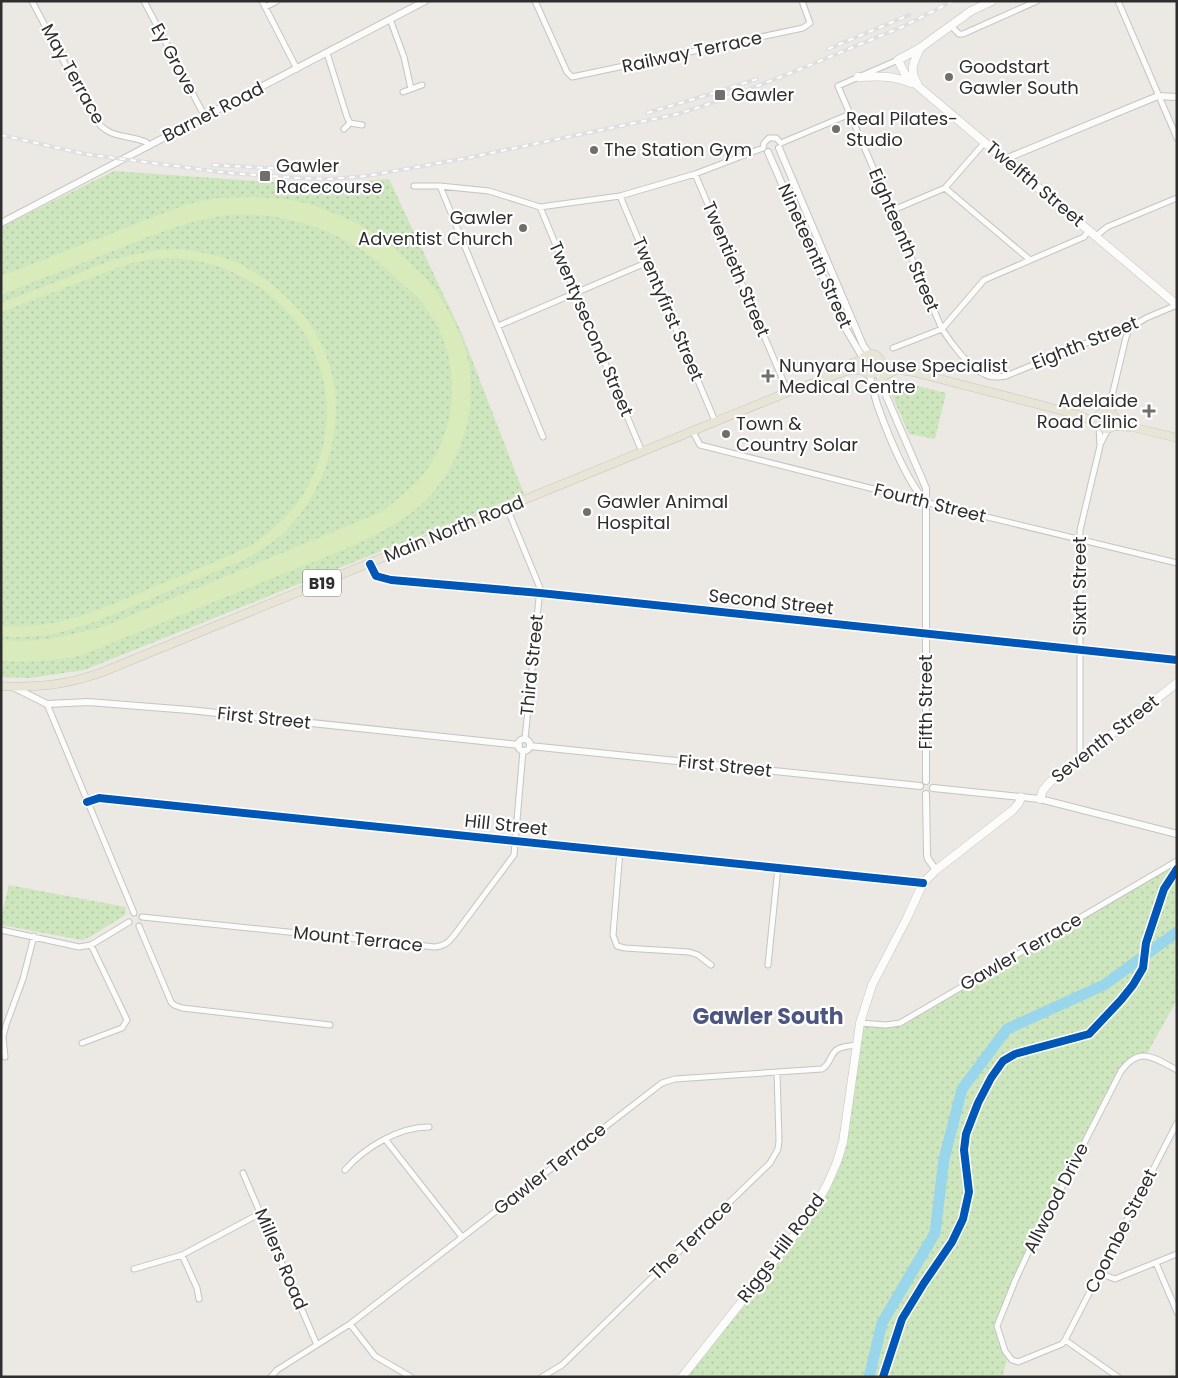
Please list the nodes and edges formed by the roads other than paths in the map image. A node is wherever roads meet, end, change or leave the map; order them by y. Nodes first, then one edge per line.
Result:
1 (32, 1) edge
2 (144, 1) edge
3 (262, 1) edge
4 (277, 1) edge
5 (425, 1) edge
6 (535, 1) edge
7 (802, 1) edge
8 (992, 1) edge
9 (1038, 1) edge
10 (1118, 1) edge
11 (265, 7) junction
12 (390, 19) junction
13 (950, 25) junction
14 (920, 48) junction
15 (327, 53) junction
16 (898, 60) junction
17 (297, 69) junction
18 (858, 77) junction
19 (422, 85) dead end
20 (920, 86) junction
21 (412, 88) junction
22 (402, 92) dead end
23 (1158, 96) junction
24 (1177, 97) edge
25 (850, 114) junction
26 (205, 117) junction
27 (350, 123) junction
28 (362, 125) dead end
29 (344, 129) dead end
30 (1177, 138) edge
31 (985, 142) junction
32 (149, 146) junction
33 (780, 146) junction
34 (766, 150) junction
35 (1005, 159) junction
36 (695, 174) junction
37 (414, 186) dead end
38 (440, 186) junction
39 (945, 188) junction
40 (620, 196) junction
41 (1177, 198) edge
42 (540, 207) junction
43 (892, 211) junction
44 (1, 223) edge
45 (1089, 230) junction
46 (1096, 236) junction
47 (1029, 259) junction
48 (648, 262) junction
49 (576, 293) junction
50 (1177, 305) edge
51 (498, 326) junction
52 (1130, 328) junction
53 (942, 329) junction
54 (893, 348) dead end
55 (864, 357) junction
56 (879, 367) junction
57 (896, 370) junction
58 (866, 372) junction
59 (914, 372) junction
60 (992, 377) joint
61 (880, 382) junction
62 (788, 392) junction
63 (1078, 414) junction
64 (1108, 419) junction
65 (715, 421) junction
66 (1099, 425) junction
67 (692, 430) junction
68 (543, 437) dead end
69 (1177, 438) edge
70 (1100, 446) junction
71 (642, 452) junction
72 (925, 502) junction
73 (507, 508) junction
74 (1080, 539) junction
75 (1177, 563) edge
76 (370, 564) junction
77 (540, 593) junction
78 (925, 634) junction
79 (1081, 650) junction
80 (1177, 660) edge
81 (1177, 683) edge
82 (1, 686) edge
83 (13, 687) junction
84 (47, 704) junction
85 (525, 740) junction
86 (518, 745) junction
87 (530, 746) junction
88 (523, 751) junction
89 (1080, 758) junction
90 (926, 781) junction
91 (920, 786) junction
92 (933, 788) junction
93 (926, 794) junction
94 (1021, 797) junction
95 (1040, 799) junction
96 (88, 802) junction
97 (1177, 834) edge
98 (516, 840) junction
99 (620, 852) junction
100 (1177, 861) edge
101 (778, 867) junction
102 (936, 870) junction
103 (923, 883) junction
104 (134, 913) junction
105 (142, 917) junction
106 (129, 922) junction
107 (139, 926) junction
108 (1, 930) edge
109 (34, 936) junction
110 (91, 945) junction
111 (711, 965) dead end
112 (768, 965) dead end
113 (860, 1023) junction
114 (330, 1025) dead end
115 (82, 1043) dead end
116 (856, 1045) junction
117 (4, 1057) dead end
118 (1177, 1070) edge
119 (777, 1072) junction
120 (1177, 1123) edge
121 (430, 1127) dead end
122 (386, 1139) junction
123 (345, 1170) dead end
124 (243, 1173) dead end
125 (261, 1213) junction
126 (462, 1237) junction
127 (1177, 1254) edge
128 (182, 1256) junction
129 (1156, 1262) junction
130 (134, 1269) dead end
131 (1099, 1273) junction
132 (199, 1300) dead end
133 (1177, 1312) edge
134 (350, 1324) junction
135 (1065, 1340) junction
136 (317, 1345) junction
137 (271, 1377) edge
138 (411, 1377) edge
139 (542, 1377) edge
140 (682, 1377) edge
141 (1118, 1377) edge

1 - 32 street, May Terrace
2 - 26 street, Ey Grove
3 - 11 street
4 - 11 street
5 - 12 street, Barnet Road
6 - 7 street, Railway Terrace
8 - 13 main road
9 - 13 street
10 - 23 street
11 - 17 street
12 - 15 street, Barnet Road
12 - 21 street
13 - 14 main road
14 - 16 main road
14 - 20 main road
15 - 17 street, Barnet Road
15 - 27 street
16 - 18 street
16 - 20 main road, Twelfth Street
17 - 26 street, Barnet Road
18 - 20 main road
18 - 25 street, Eighteenth Street
19 - 21 street
20 - 31 main road, Twelfth Street
21 - 22 street
23 - 24 street
23 - 30 street
23 - 35 street
25 - 33 street
25 - 43 street, Eighteenth Street
26 - 32 street, Barnet Road
27 - 28 street
27 - 29 street
31 - 35 main road, Twelfth Street
31 - 39 street
32 - 44 street, Barnet Road
33 - 34 street
33 - 34 street
33 - 55 street, Nineteenth Street
34 - 36 street
34 - 55 street, Nineteenth Street
35 - 45 main road, Twelfth Street
36 - 40 street
36 - 62 street, Twentieth Street
37 - 38 street
38 - 42 street
38 - 51 street
39 - 43 street
39 - 47 street
40 - 42 street
40 - 48 street, Twentyfirst Street
41 - 46 street
42 - 49 street, Twentysecond Street
43 - 53 street, Eighteenth Street
45 - 46 main road, Twelfth Street
45 - 47 street
46 - 50 main road, Twelfth Street
47 - 53 street
48 - 49 street
48 - 65 street, Twentyfirst Street
49 - 51 street
49 - 71 street, Twentysecond Street
50 - 52 street, Eighth Street
51 - 68 street
52 - 60 street, Eighth Street
52 - 64 street, Sixth Street
53 - 54 street
53 - 60 street, Eighteenth Street
55 - 56 main road, B19
55 - 58 main road
55 - 62 main road, B19
56 - 57 main road, B19
56 - 58 main road, B19
56 - 59 main road, B19
56 - 61 street, Fifth Street
57 - 59 main road, B19
57 - 61 main road
58 - 62 main road, B19
58 - 72 street
59 - 63 main road, B19
61 - 72 street, Fifth Street
62 - 65 main road, Main North Road / B19
63 - 64 main road, B19
63 - 66 main road, B19
64 - 66 main road
64 - 69 main road, B19
64 - 70 street, Sixth Street
65 - 67 main road, Main North Road / B19
66 - 70 street, Sixth Street
67 - 71 main road, Main North Road / B19
67 - 72 street, Fourth Street
70 - 74 street, Sixth Street
71 - 73 main road, Main North Road / B19
72 - 74 street, Fourth Street
72 - 78 street, Fifth Street
73 - 76 main road, Main North Road / B19
73 - 77 street, Third Street
74 - 75 street, Fourth Street
74 - 79 street, Sixth Street
76 - 77 street, Second Street
76 - 83 main road, Main North Road / B19
77 - 78 street, Second Street
77 - 85 street, Third Street
78 - 79 street, Second Street
78 - 90 street, Fifth Street
79 - 80 street, Second Street
79 - 89 street, Sixth Street
81 - 89 main road, Seventh Street
82 - 83 main road, Main North Road / B19
83 - 84 street, First Street
84 - 86 street, First Street
84 - 96 street
85 - 86 street
85 - 87 street
86 - 88 street
87 - 88 street
87 - 91 street, First Street
88 - 98 street
89 - 95 main road, Seventh Street
90 - 91 street
90 - 92 street
91 - 93 street
92 - 93 street
92 - 94 street
93 - 102 street
94 - 95 street
94 - 102 main road
95 - 97 street
96 - 98 street, Hill Street
96 - 104 street
98 - 99 street, Hill Street
98 - 105 street, Mount Terrace
99 - 101 street, Hill Street
99 - 111 street
100 - 113 street, Gawler Terrace
101 - 103 street, Hill Street
101 - 112 street
102 - 103 main road
103 - 113 main road
104 - 105 street
104 - 106 street
105 - 107 street
106 - 107 street
106 - 110 street
107 - 114 street
108 - 109 street
109 - 110 street
109 - 117 street
110 - 115 street
113 - 116 main road
116 - 119 street, Gawler Terrace
116 - 140 main road, Riggs Hill Road
118 - 135 street, Allwood Drive
119 - 126 street, Gawler Terrace
119 - 139 street, The Terrace
120 - 131 street, Coombe Street
121 - 122 street
122 - 123 street
122 - 126 street
124 - 125 street, Millers Road
125 - 128 street
125 - 136 street, Millers Road
126 - 134 street, Gawler Terrace
127 - 129 street
128 - 130 street
128 - 132 street
129 - 131 street
129 - 133 street
131 - 135 street, Coombe Street
134 - 136 street, Gawler Terrace
134 - 138 street
135 - 141 street
136 - 137 street, Gawler Terrace

